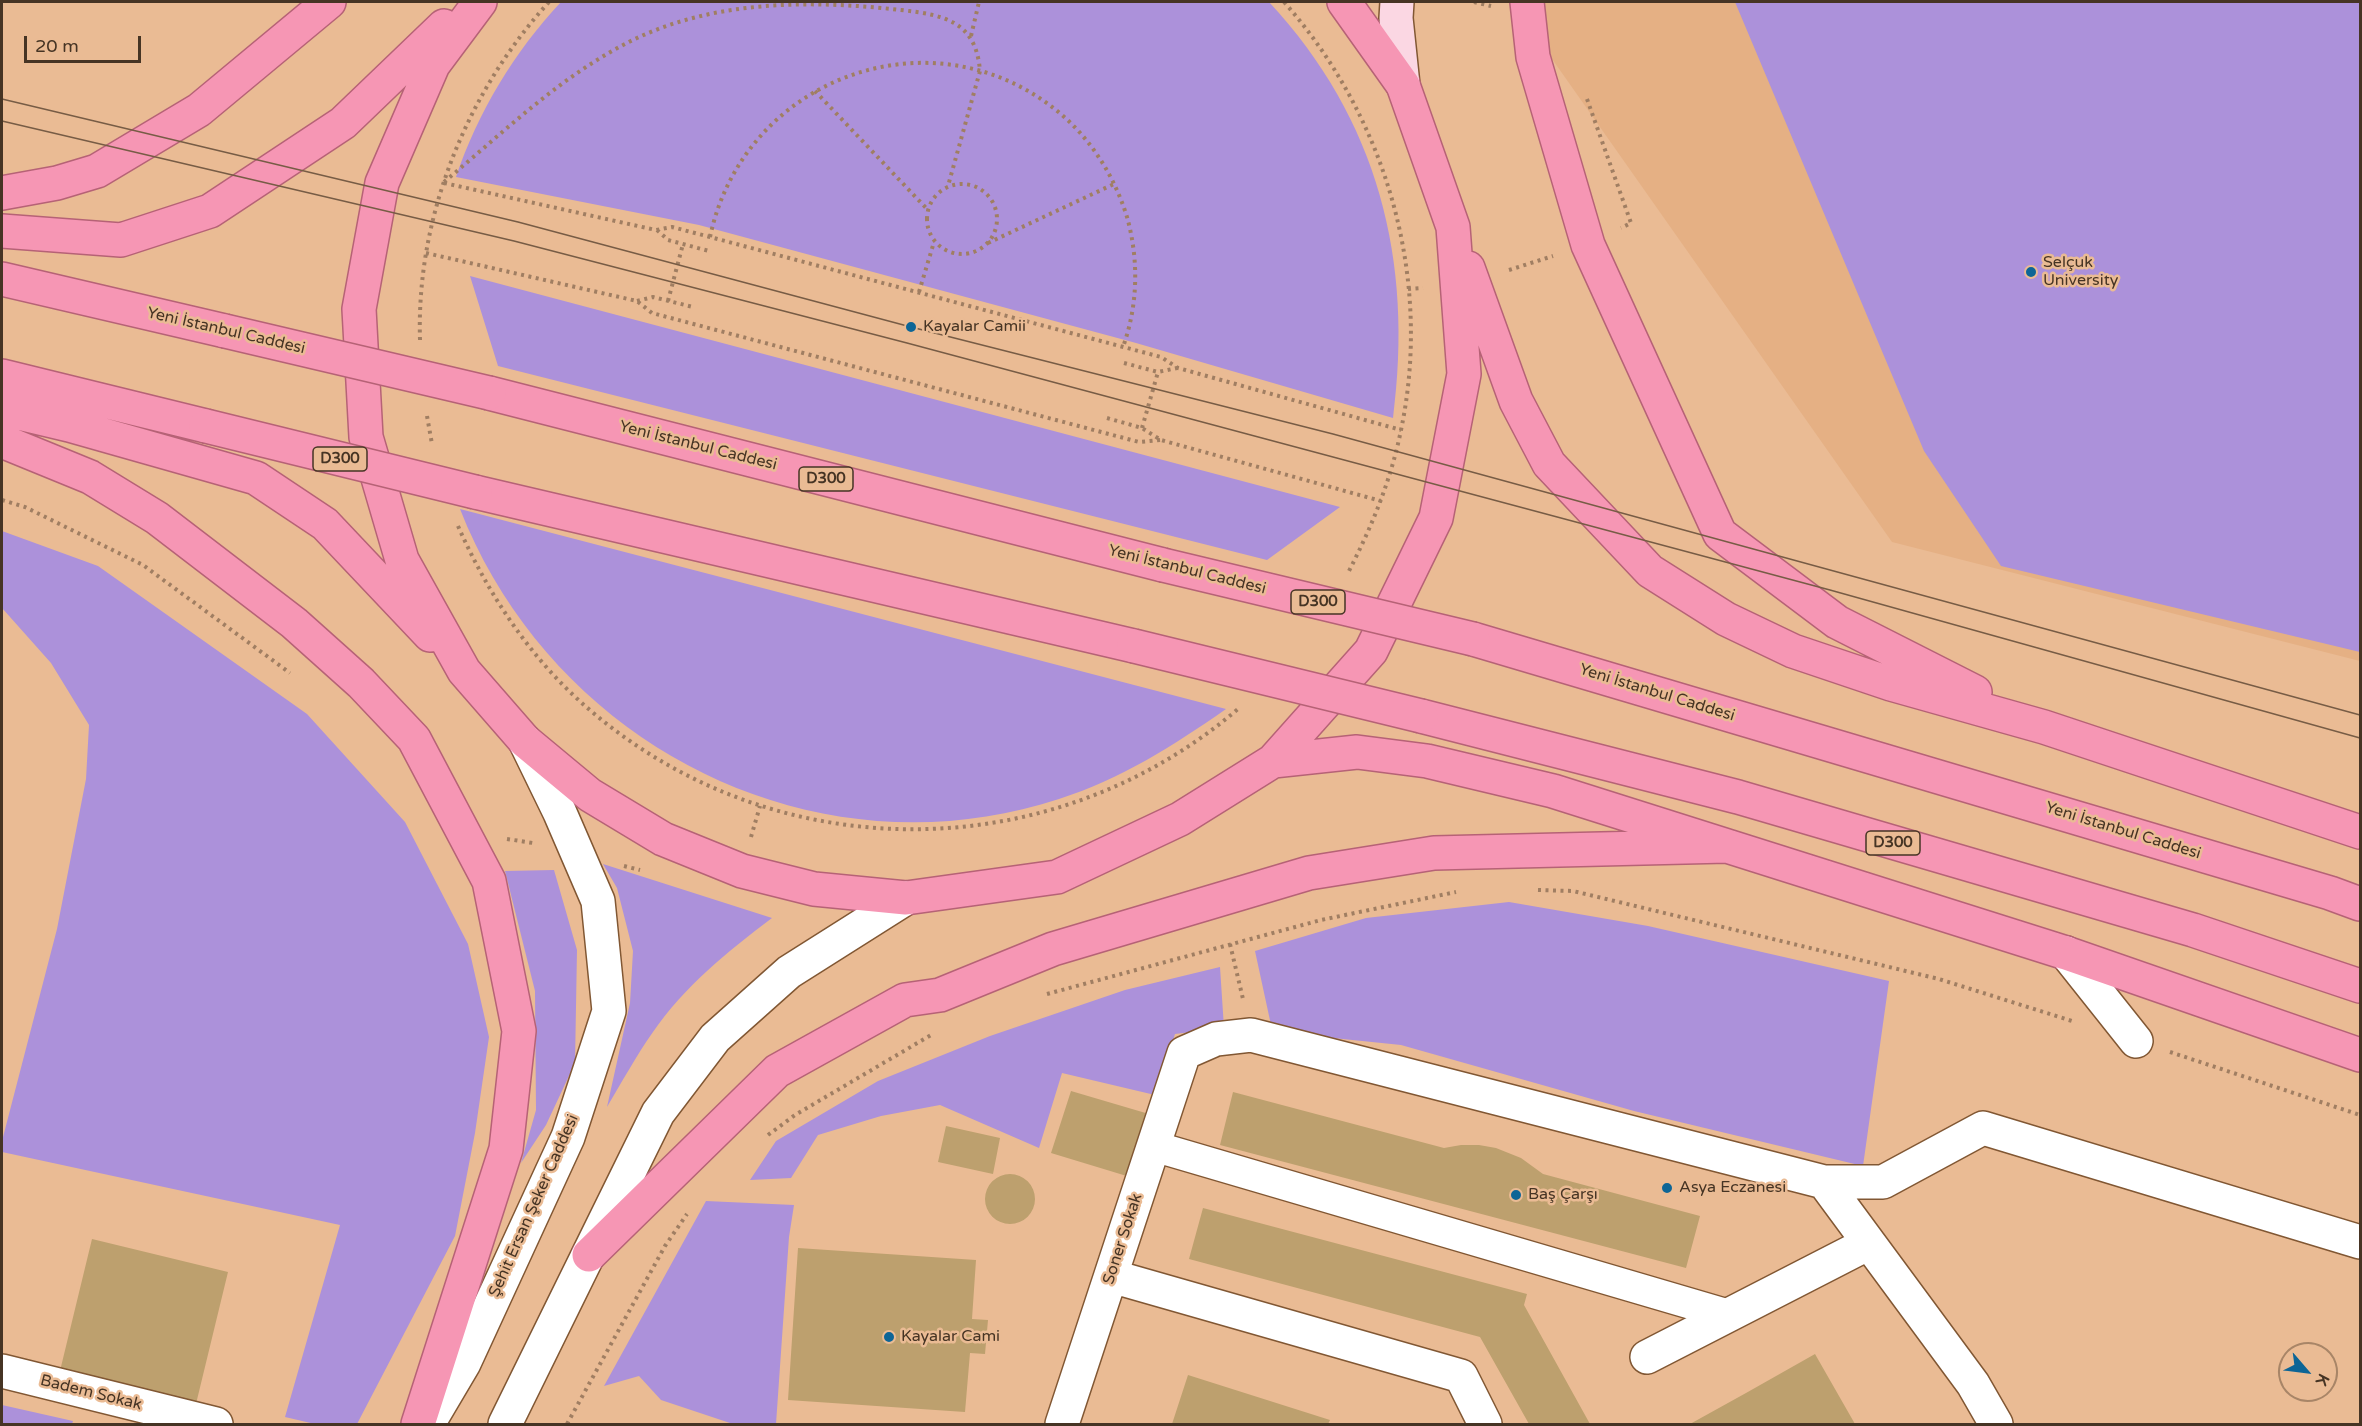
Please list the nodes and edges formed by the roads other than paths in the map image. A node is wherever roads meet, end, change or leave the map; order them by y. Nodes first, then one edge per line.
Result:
1 (329, 2) edge
2 (469, 2) edge
3 (480, 2) edge
4 (1344, 2) edge
5 (1397, 2) edge
6 (1527, 2) edge
7 (1403, 86) junction
8 (2, 193) edge
9 (1454, 226) junction
10 (2, 231) edge
11 (2, 279) edge
12 (2, 376) edge
13 (2, 409) edge
14 (2, 441) edge
15 (464, 671) junction
16 (2044, 727) junction
17 (525, 741) junction
18 (1273, 761) junction
19 (2361, 832) edge
20 (1727, 846) junction
21 (906, 898) junction
22 (2361, 904) edge
23 (2066, 953) junction
24 (2361, 986) edge
25 (2136, 1041) road end
26 (2361, 1055) edge
27 (1153, 1146) junction
28 (1824, 1182) junction
29 (2361, 1242) edge
30 (1869, 1243) junction
31 (589, 1255) junction
32 (1111, 1276) junction
33 (1729, 1315) junction
34 (1647, 1357) dead end
35 (2, 1371) edge
36 (216, 1425) edge
37 (418, 1425) edge
38 (428, 1425) edge
39 (505, 1425) edge
40 (1062, 1425) edge
41 (1485, 1425) edge
42 (1996, 1425) edge

1 - 8 highway
2 - 10 highway
3 - 15 highway
4 - 7 highway
5 - 7 main road
6 - 16 highway
7 - 9 highway
9 - 16 highway
9 - 18 highway
11 - 22 highway, Yeni İstanbul Caddesi / D300, bridge
12 - 24 highway, D300, bridge
13 - 15 highway
14 - 37 highway
15 - 17 highway
16 - 19 highway
17 - 21 highway
17 - 38 street, Şehit Ersan Şeker Caddesi
18 - 20 highway
18 - 21 highway
20 - 23 highway
20 - 31 highway
21 - 31 street
23 - 25 street
23 - 26 highway
27 - 28 street, Soner Sokak
27 - 32 street, Soner Sokak
27 - 33 street
28 - 29 street
28 - 30 street
30 - 33 street
30 - 42 street
31 - 39 street
32 - 40 street, Soner Sokak
32 - 41 street
33 - 34 street
35 - 36 street, Badem Sokak

